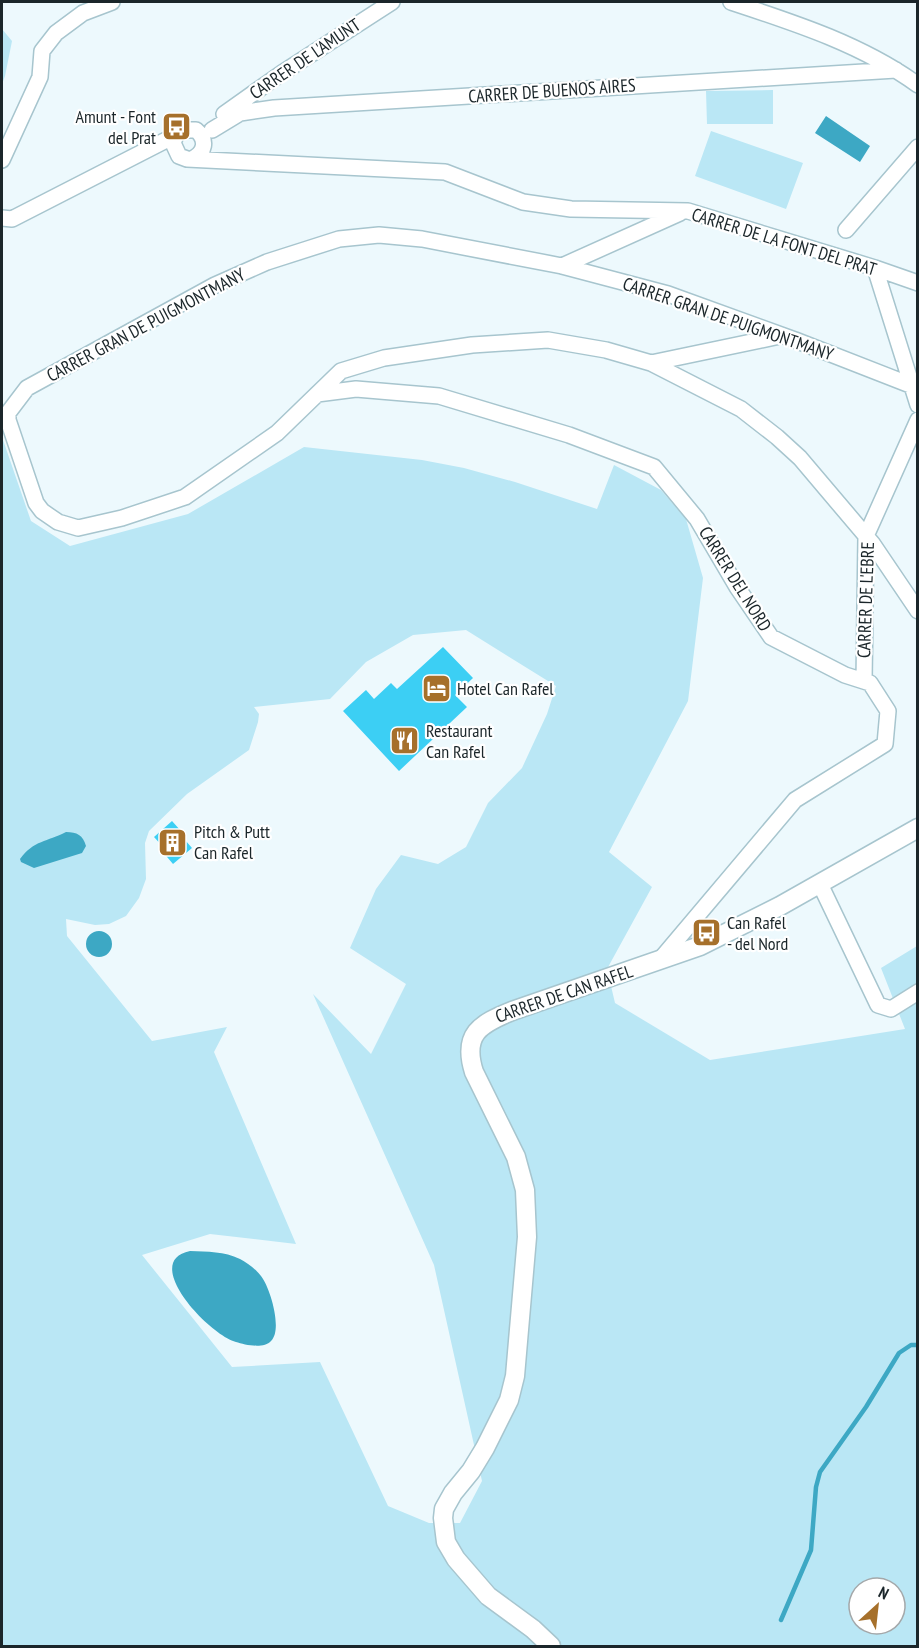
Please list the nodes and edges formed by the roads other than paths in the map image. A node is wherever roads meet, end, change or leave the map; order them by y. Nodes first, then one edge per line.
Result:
1 (112, 2) edge
2 (392, 2) edge
3 (731, 2) edge
4 (896, 70) junction
5 (918, 85) edge
6 (206, 134) junction
7 (176, 135) junction
8 (918, 147) edge
9 (147, 150) junction
10 (185, 157) junction
11 (2, 160) edge
12 (224, 161) junction
13 (684, 211) junction
14 (2, 218) edge
15 (846, 230) dead end
16 (562, 266) junction
17 (875, 268) junction
18 (918, 283) edge
19 (780, 336) junction
20 (651, 363) junction
21 (914, 387) edge
22 (317, 394) junction
23 (918, 405) edge
24 (918, 420) edge
25 (866, 536) junction
26 (918, 610) edge
27 (864, 681) junction
28 (918, 828) edge
29 (820, 884) junction
30 (658, 961) junction
31 (918, 992) edge
32 (551, 1647) edge

1 - 11 street
2 - 6 street, CARRER DE L'AMUNT
3 - 4 street
4 - 5 street
4 - 6 street, CARRER DE BUENOS AIRES
6 - 7 street
6 - 10 street
6 - 12 street
7 - 9 street
7 - 10 street
8 - 15 street
9 - 10 street, CARRER DE LA FONT DEL PRAT
9 - 14 street
10 - 12 street, CARRER DE LA FONT DEL PRAT
12 - 13 street, CARRER DE LA FONT DEL PRAT
13 - 16 street
13 - 17 street, CARRER DE LA FONT DEL PRAT
16 - 19 street, CARRER GRAN DE PUIGMONTMANY
16 - 22 street, CARRER GRAN DE PUIGMONTMANY
17 - 18 street, CARRER DE LA FONT DEL PRAT
17 - 21 street
19 - 20 street
19 - 21 street, CARRER GRAN DE PUIGMONTMANY
20 - 22 street, CARRER GRAN DE PUIGMONTMANY
20 - 25 street, CARRER GRAN DE PUIGMONTMANY
21 - 23 street
22 - 27 street, CARRER DEL NORD
24 - 25 street, CARRER DE L'EBRE
25 - 26 street, CARRER GRAN DE PUIGMONTMANY
25 - 27 street, CARRER DE L'EBRE
27 - 30 street, CARRER DEL NORD
28 - 29 street, CARRER DE CAN RAFEL
29 - 30 street, CARRER DE CAN RAFEL
29 - 31 street
30 - 32 street, CARRER DE CAN RAFEL

